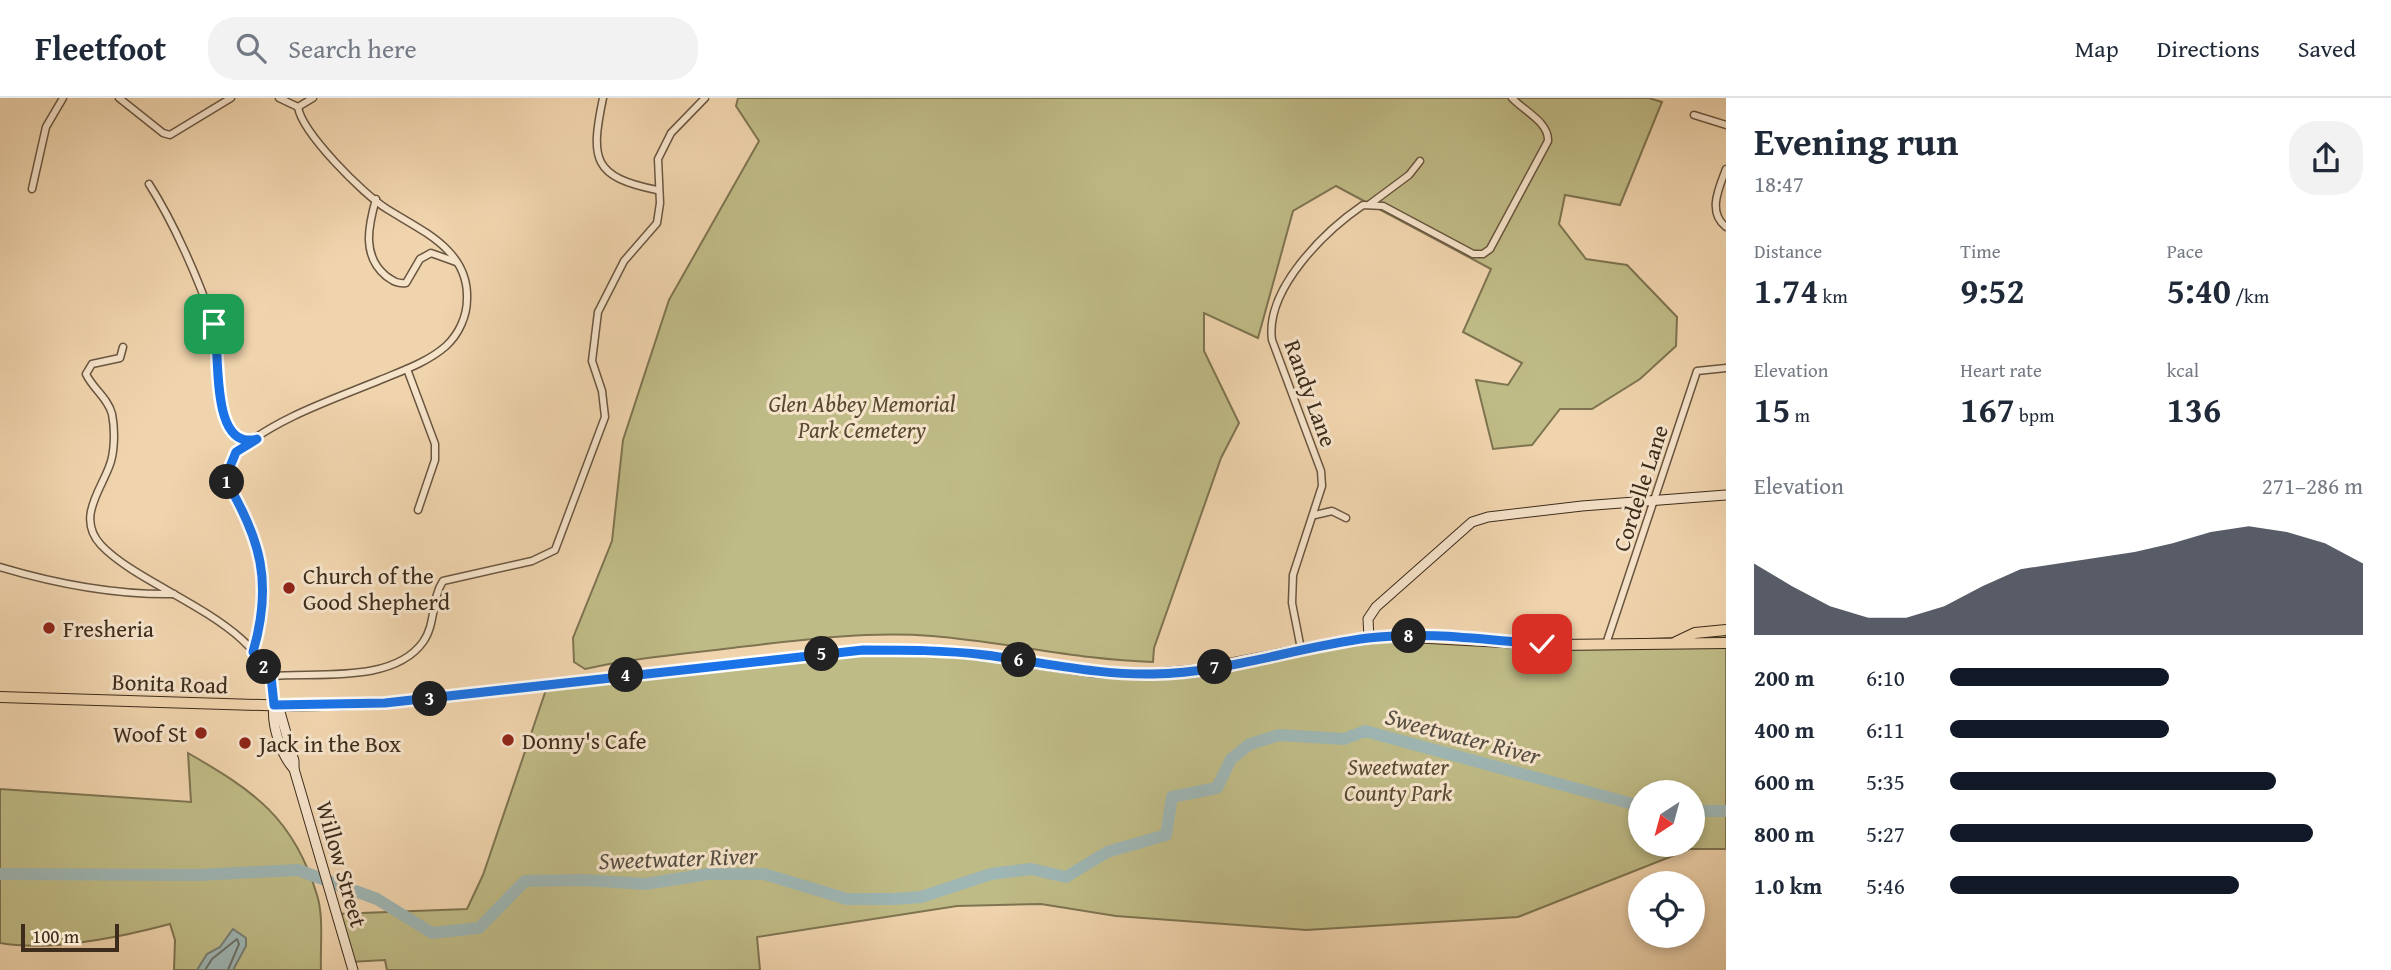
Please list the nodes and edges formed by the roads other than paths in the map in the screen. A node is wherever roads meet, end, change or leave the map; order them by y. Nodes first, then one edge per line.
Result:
1 (63, 98) edge
2 (118, 98) edge
3 (231, 98) edge
4 (279, 98) edge
5 (313, 98) edge
6 (603, 98) edge
7 (705, 98) edge
8 (1512, 98) edge
9 (298, 107) junction
10 (1694, 115) dead end
11 (1726, 125) edge
12 (1420, 162) dead end
13 (1726, 169) edge
14 (149, 184) dead end
15 (33, 189) dead end
16 (657, 190) junction
17 (376, 200) junction
18 (1368, 205) junction
19 (1726, 227) edge
20 (458, 263) junction
21 (123, 347) dead end
22 (1726, 368) edge
23 (407, 369) junction
24 (257, 439) junction
25 (1726, 495) edge
26 (1654, 500) junction
27 (418, 510) dead end
28 (1313, 516) junction
29 (1346, 518) dead end
30 (0, 567) edge
31 (176, 594) junction
32 (1726, 631) edge
33 (1369, 638) junction
34 (1675, 642) junction
35 (1726, 643) edge
36 (1606, 644) junction
37 (1301, 649) junction
38 (253, 652) junction
39 (271, 676) junction
40 (0, 697) edge
41 (274, 705) junction
42 (353, 970) edge

1 - 15 street
2 - 3 street
4 - 9 street
5 - 9 street
6 - 16 street
7 - 16 street
8 - 18 street
9 - 17 street
10 - 11 street
12 - 18 street, Randy Lane
13 - 19 street
14 - 24 street
16 - 39 street
17 - 20 street
17 - 20 street
18 - 28 street, Randy Lane
20 - 23 street
21 - 31 street
22 - 26 street, Cordelle Lane
23 - 24 street
23 - 27 street
24 - 38 street
25 - 26 street
26 - 33 street
26 - 36 street, Cordelle Lane
28 - 29 street
28 - 37 street, Randy Lane
30 - 31 street
31 - 38 street
32 - 34 main road, Bonita Road
33 - 36 main road, Bonita Road
33 - 37 main road, Bonita Road
34 - 35 main road, Bonita Road
34 - 36 main road, Bonita Road
37 - 41 main road, Bonita Road
38 - 39 street
39 - 41 street
40 - 41 main road, Bonita Road
41 - 42 street, Willow Street

